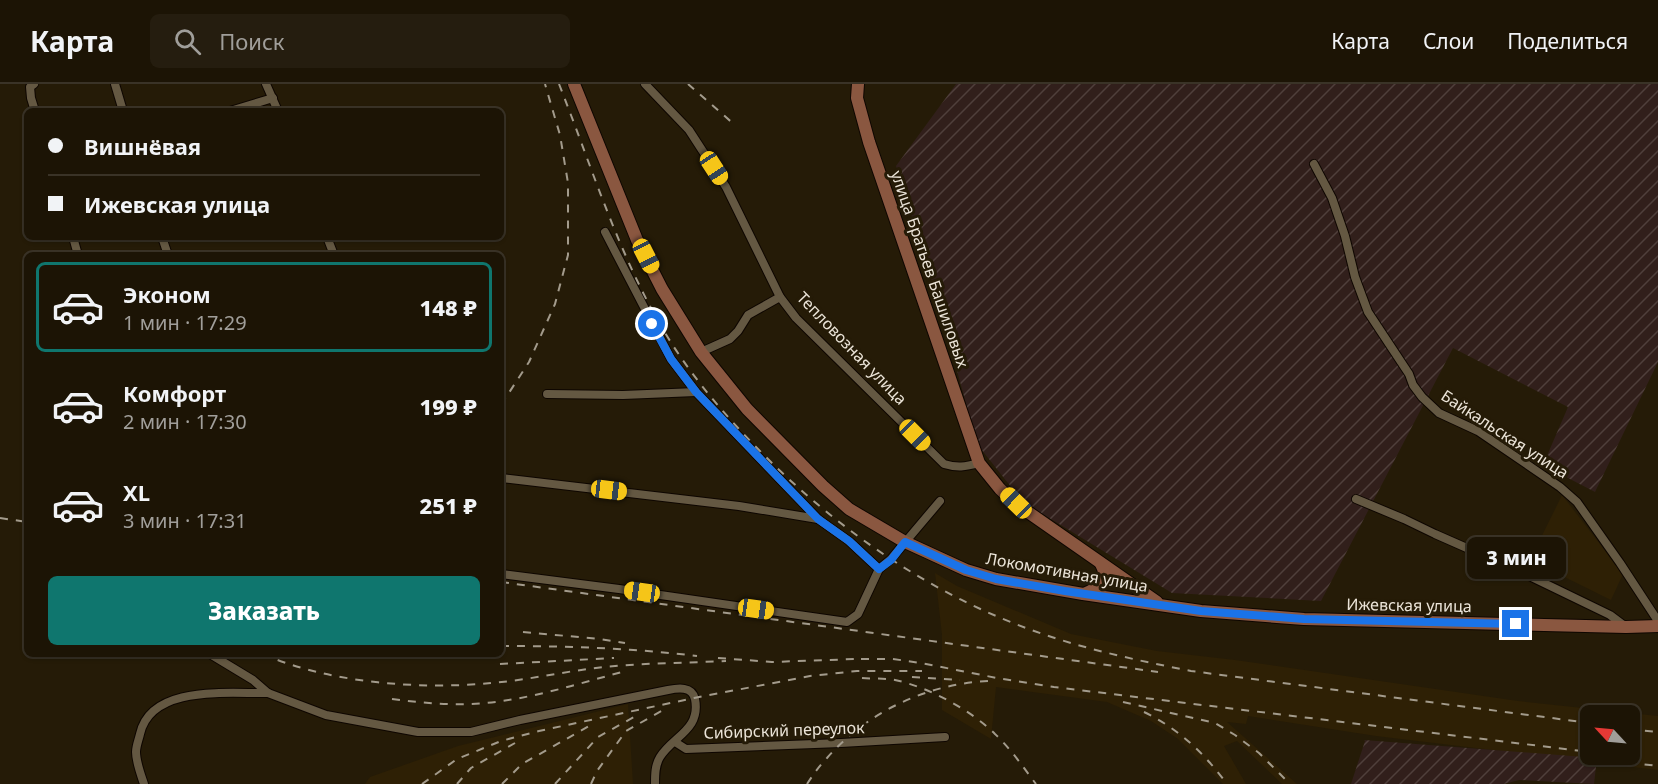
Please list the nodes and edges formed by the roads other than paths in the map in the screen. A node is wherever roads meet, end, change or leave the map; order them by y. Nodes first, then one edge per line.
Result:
1 (34, 84) edge
2 (115, 84) edge
3 (266, 84) edge
4 (574, 84) edge
5 (645, 84) edge
6 (858, 84) edge
7 (273, 99) junction
8 (34, 108) edge
9 (122, 108) edge
10 (241, 108) edge
11 (277, 108) edge
12 (1314, 164) dead end
13 (605, 232) dead end
14 (780, 297) junction
15 (701, 352) junction
16 (696, 392) junction
17 (548, 394) dead end
18 (979, 464) junction
19 (504, 478) edge
20 (1356, 499) dead end
21 (940, 501) dead end
22 (818, 519) junction
23 (905, 542) junction
24 (1101, 564) junction
25 (879, 569) junction
26 (504, 574) edge
27 (1083, 594) junction
28 (1160, 604) junction
29 (1658, 621) edge
30 (1658, 626) edge
31 (1626, 627) junction
32 (215, 657) edge
33 (268, 693) junction
34 (945, 737) dead end
35 (675, 742) junction
36 (144, 784) edge
37 (655, 784) edge

1 - 8 street
2 - 9 street
3 - 7 street
4 - 15 street, Локомотивная улица
5 - 14 street, Тепловозная улица
6 - 18 street, улица Братьев Башиловых
7 - 10 street
7 - 11 street
12 - 29 street, Байкальская улица
13 - 16 street
14 - 15 street
14 - 18 street, Тепловозная улица
15 - 23 street, Локомотивная улица
16 - 17 street
16 - 22 street
18 - 24 street
19 - 22 street
20 - 31 street
21 - 23 street
22 - 25 street
23 - 25 street
23 - 27 street, Локомотивная улица
24 - 27 street
24 - 28 street
25 - 26 street
27 - 28 street, Локомотивная улица
28 - 31 street, Ижевская улица
30 - 31 street, Ижевская улица
32 - 33 street
33 - 35 street
33 - 36 street
34 - 35 street, Сибирский переулок
35 - 37 street

